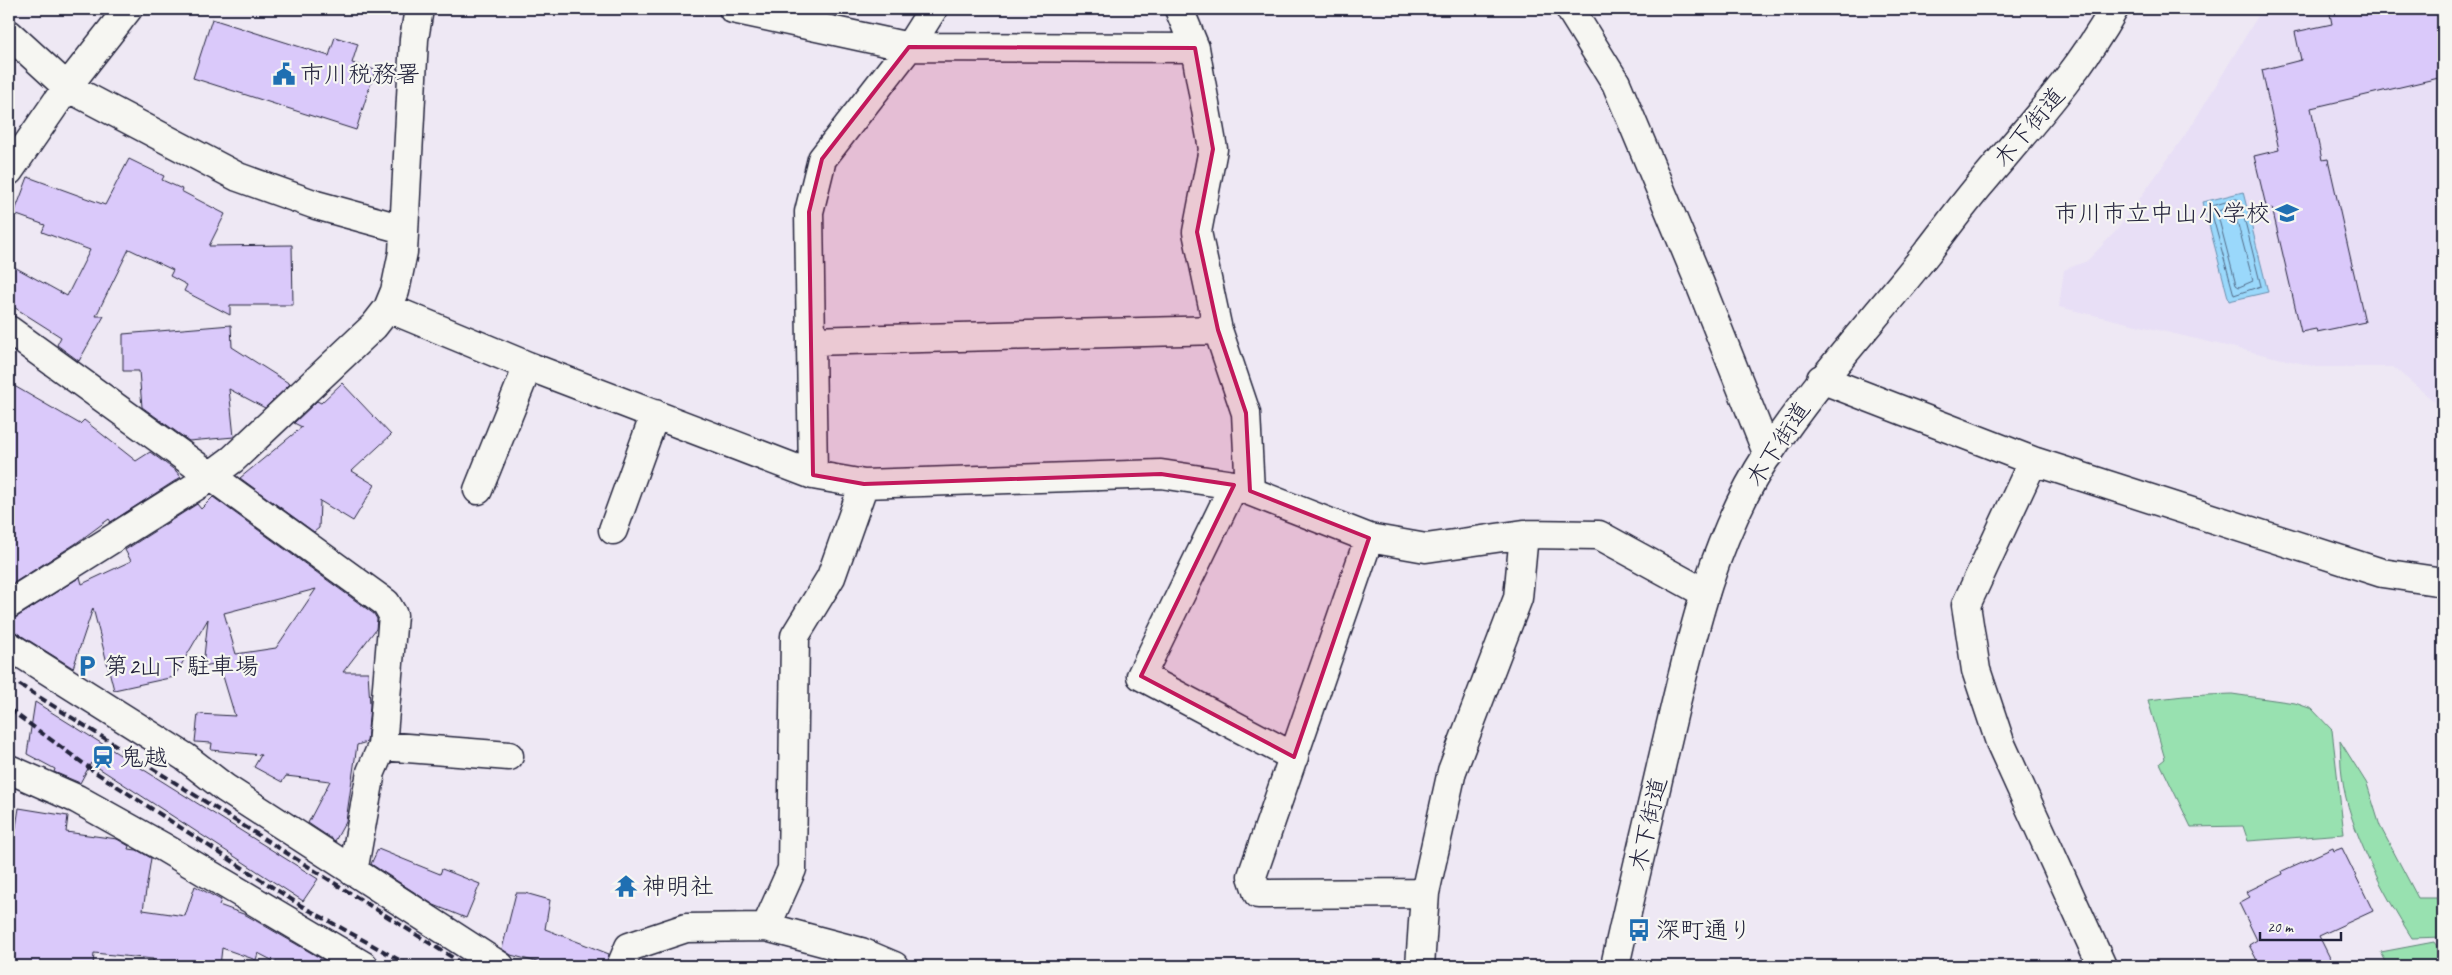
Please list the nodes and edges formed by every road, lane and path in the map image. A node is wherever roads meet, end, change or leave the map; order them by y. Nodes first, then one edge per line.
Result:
1 (128, 9) edge
2 (419, 9) edge
3 (733, 9) edge
4 (933, 9) edge
5 (1179, 9) edge
6 (1570, 9) edge
7 (2114, 9) edge
8 (9, 34) edge
9 (909, 47) junction
10 (1195, 48) junction
11 (67, 87) junction
12 (9, 172) edge
13 (403, 229) junction
14 (388, 308) junction
15 (9, 330) edge
16 (1218, 330) junction
17 (811, 341) junction
18 (528, 366) junction
19 (1821, 379) junction
20 (655, 414) junction
21 (1768, 455) junction
22 (2034, 461) junction
23 (210, 475) junction
24 (814, 475) junction
25 (864, 484) junction
26 (1242, 488) junction
27 (478, 490) dead end
28 (613, 530) dead end
29 (1524, 534) junction
30 (1369, 538) junction
31 (2443, 582) edge
32 (1704, 593) junction
33 (9, 604) edge
34 (9, 646) edge
35 (382, 746) junction
36 (509, 756) dead end
37 (1294, 757) junction
38 (9, 770) edge
39 (353, 872) junction
40 (1425, 893) junction
41 (766, 927) junction
42 (848, 958) edge
43 (364, 966) edge
44 (500, 966) edge
45 (621, 966) edge
46 (894, 966) edge
47 (1420, 966) edge
48 (1616, 966) edge
49 (2102, 966) edge

1 - 11 street
2 - 13 street
3 - 9 street
4 - 9 street
5 - 10 street
6 - 21 street
7 - 19 street, 木下街道
8 - 11 street
9 - 10 street
9 - 17 street
10 - 16 street
11 - 12 street
11 - 13 street
13 - 14 street
14 - 18 street
14 - 23 street
15 - 23 street
16 - 17 street
16 - 26 street
17 - 24 street
18 - 20 street
18 - 27 street
19 - 21 street, 木下街道
19 - 22 street
20 - 24 street
20 - 28 street
21 - 32 street, 木下街道
22 - 31 street
22 - 49 street
23 - 33 street
23 - 35 street
24 - 25 street
25 - 26 street
25 - 41 street
26 - 30 street
26 - 37 street
29 - 30 street
29 - 32 street
29 - 40 street
30 - 37 street
32 - 48 street, 木下街道
34 - 39 street
35 - 36 street
35 - 39 street
37 - 40 street
38 - 43 street
39 - 44 street
40 - 47 street
41 - 42 street
41 - 45 street
42 - 46 street

